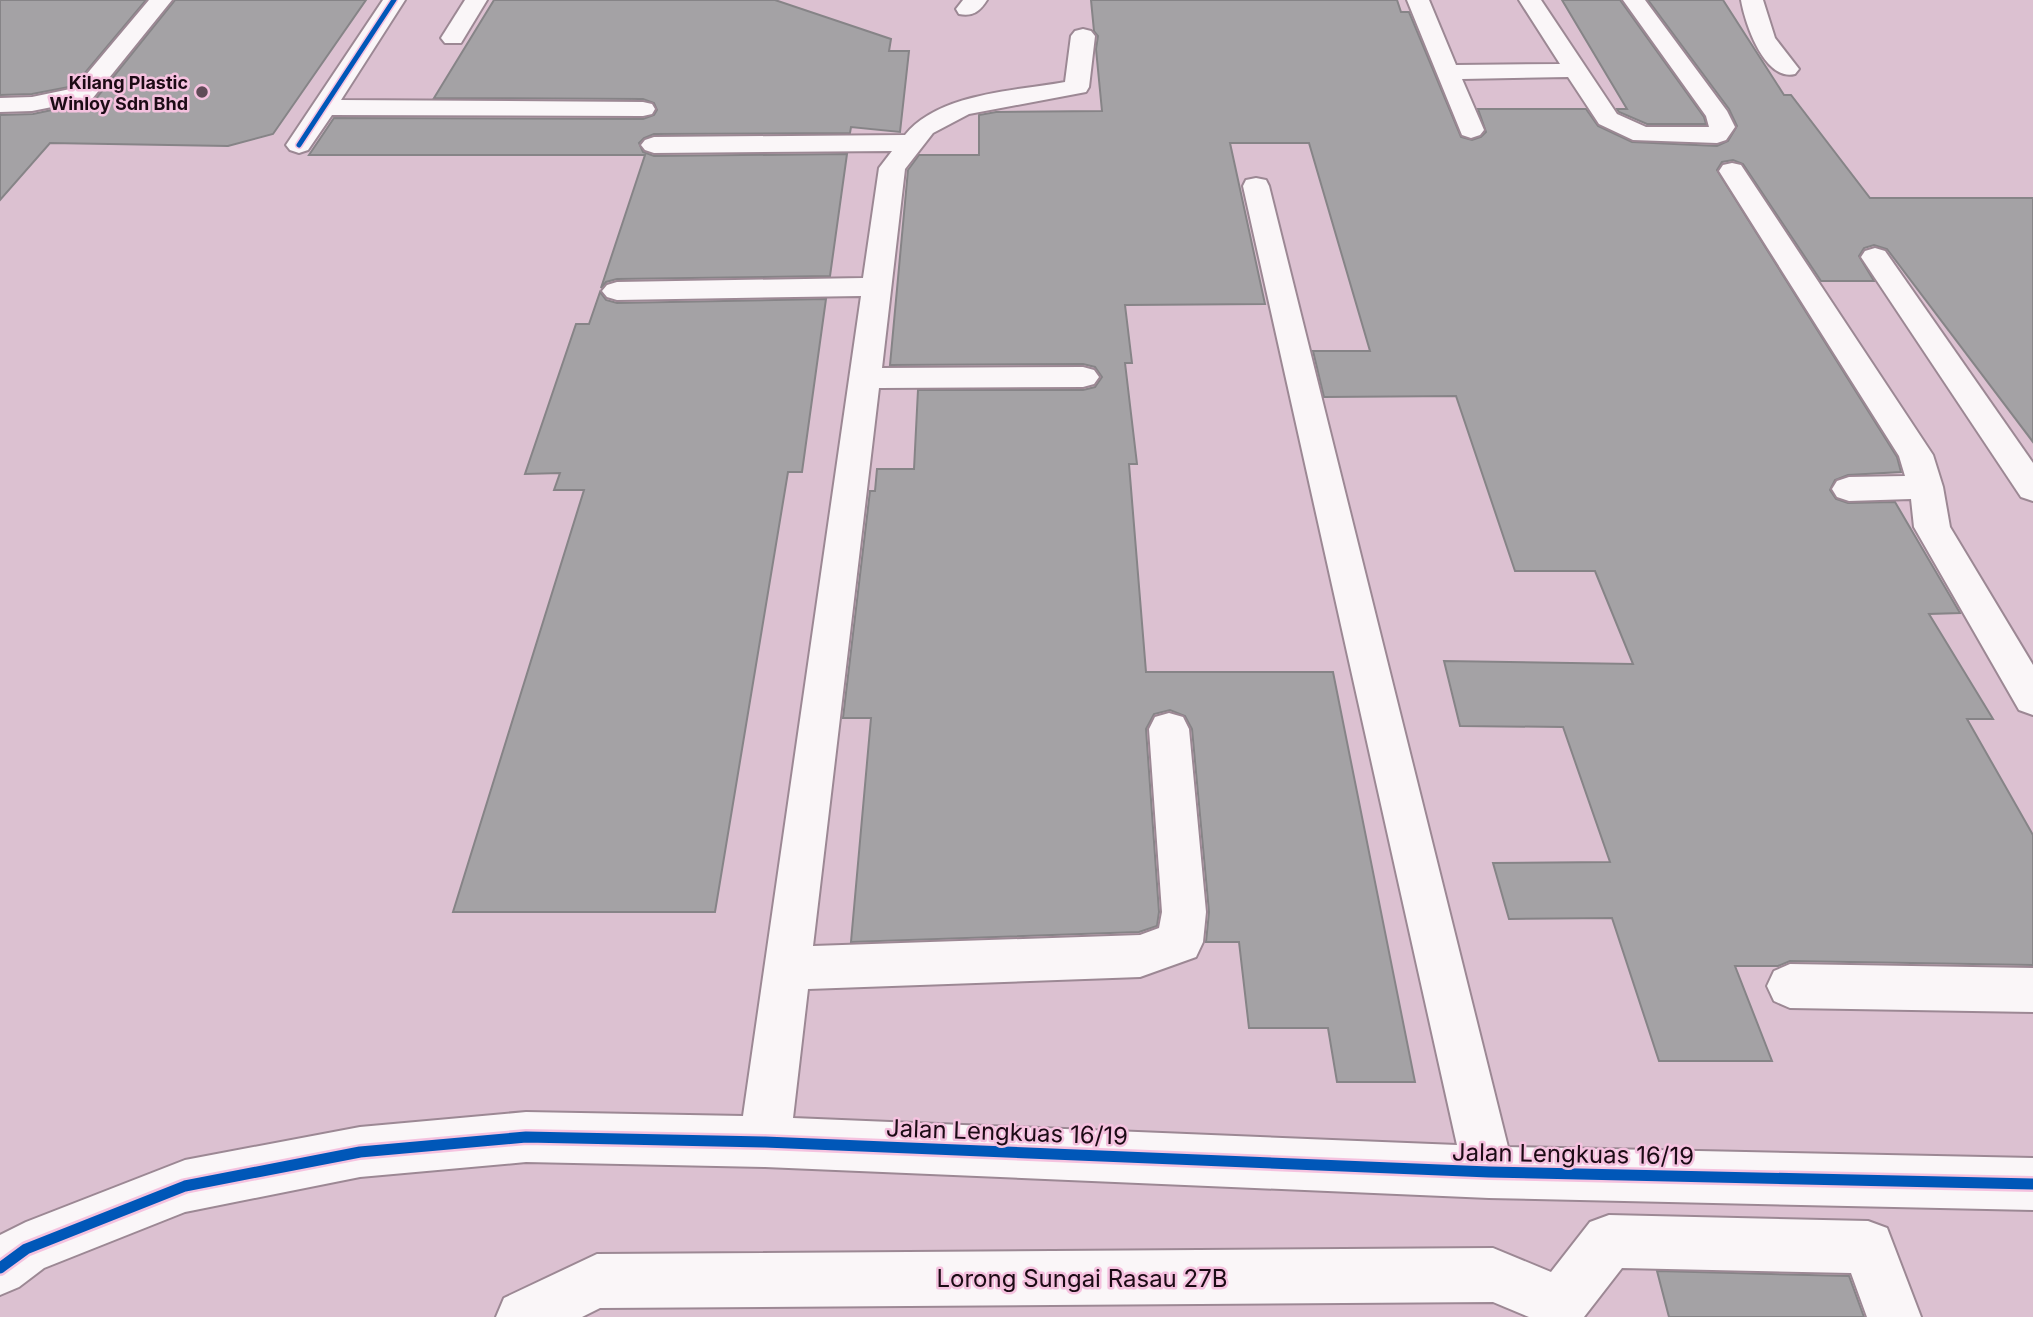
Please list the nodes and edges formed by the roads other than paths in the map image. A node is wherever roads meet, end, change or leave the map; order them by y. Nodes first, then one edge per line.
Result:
1 (161, 0) edge
2 (394, 0) edge
3 (475, 0) edge
4 (1418, 0) edge
5 (1530, 0) edge
6 (1634, 0) edge
7 (1752, 0) edge
8 (1083, 36) dead end
9 (453, 38) dead end
10 (1573, 69) junction
11 (1787, 69) dead end
12 (1447, 72) junction
13 (0, 105) edge
14 (323, 107) junction
15 (643, 108) dead end
16 (1471, 130) dead end
17 (912, 144) junction
18 (299, 145) dead end
19 (654, 145) dead end
20 (1732, 171) dead end
21 (1256, 186) dead end
22 (1875, 257) dead end
23 (877, 287) junction
24 (617, 292) dead end
25 (1083, 377) dead end
26 (865, 378) junction
27 (1926, 487) junction
28 (1849, 489) dead end
29 (2033, 489) edge
30 (2033, 699) edge
31 (1169, 729) dead end
32 (786, 968) junction
33 (1790, 986) dead end
34 (2033, 989) edge
35 (765, 1142) junction
36 (1489, 1171) junction
37 (2033, 1184) edge
38 (0, 1268) edge
39 (1566, 1310) edge
40 (523, 1317) edge
41 (1894, 1317) edge

1 - 13 street
2 - 14 street
3 - 9 street
4 - 12 street
5 - 10 street
6 - 10 street
7 - 11 street
8 - 17 street
10 - 12 street
12 - 16 street
14 - 15 street
14 - 18 street
17 - 19 street
17 - 23 street
20 - 27 street
21 - 36 street
22 - 29 street
23 - 24 street
23 - 26 street
25 - 26 street
26 - 32 street
27 - 28 street
27 - 30 street
31 - 32 street
32 - 35 street
33 - 34 street
35 - 36 street, Jalan Lengkuas 16/19
35 - 38 street, Jalan Lengkuas 16/19
36 - 37 street, Jalan Lengkuas 16/19
39 - 40 street, Lorong Sungai Rasau 27B
39 - 41 street

